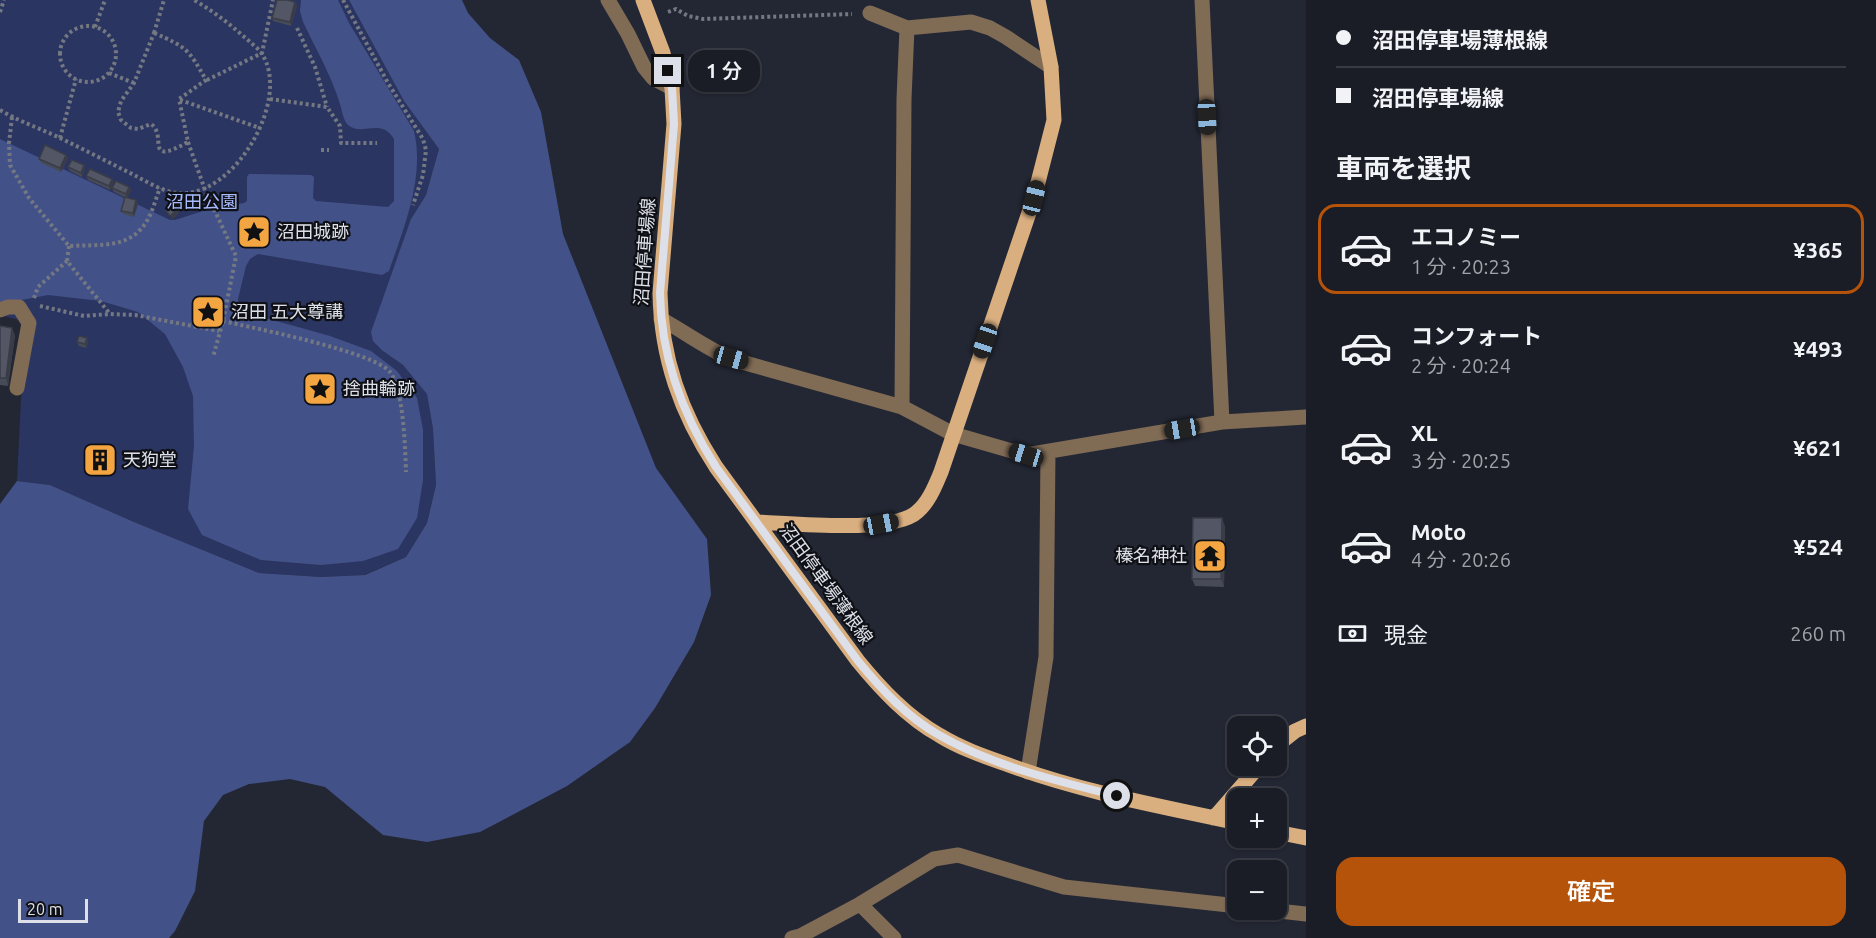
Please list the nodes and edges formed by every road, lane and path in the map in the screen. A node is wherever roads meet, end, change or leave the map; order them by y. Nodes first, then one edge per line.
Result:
1 (4, 0) edge
2 (105, 0) edge
3 (164, 0) edge
4 (194, 0) edge
5 (273, 0) edge
6 (343, 0) edge
7 (608, 0) edge
8 (643, 0) edge
9 (1038, 0) edge
10 (1202, 0) edge
11 (0, 12) edge
12 (870, 13) joint
13 (651, 20) junction
14 (95, 27) junction
15 (297, 28) dead end
16 (907, 28) junction
17 (154, 33) junction
18 (262, 53) junction
19 (1051, 67) junction
20 (109, 73) junction
21 (76, 79) junction
22 (206, 80) junction
23 (134, 83) junction
24 (672, 88) junction
25 (179, 99) junction
26 (270, 99) junction
27 (327, 107) junction
28 (0, 110) edge
29 (12, 117) junction
30 (260, 128) junction
31 (60, 138) junction
32 (188, 142) junction
33 (378, 143) dead end
34 (321, 150) dead end
35 (329, 150) dead end
36 (160, 188) junction
37 (205, 190) junction
38 (413, 205) dead end
39 (69, 246) junction
40 (67, 261) junction
41 (0, 310) edge
42 (110, 314) junction
43 (661, 319) junction
44 (223, 321) junction
45 (219, 331) junction
46 (213, 357) dead end
47 (17, 388) dead end
48 (902, 407) junction
49 (1306, 417) edge
50 (1222, 422) junction
51 (953, 434) junction
52 (1048, 452) junction
53 (406, 472) dead end
54 (757, 522) junction
55 (1306, 726) edge
56 (1287, 737) edge
57 (1028, 772) junction
58 (1250, 776) edge
59 (1214, 818) junction
60 (1227, 821) edge
61 (1287, 834) edge
62 (1306, 838) edge
63 (860, 904) junction
64 (1227, 905) edge
65 (1287, 912) edge
66 (1306, 914) edge
67 (792, 938) edge
68 (894, 938) edge

1 - 11 path
2 - 14 path
3 - 17 path
4 - 18 path
5 - 18 path
6 - 38 path
7 - 24 street
8 - 13 main road, 沼田停車場線
9 - 19 main road, 沼田停車場薄根線
10 - 50 street
12 - 13 path
12 - 16 street
13 - 24 main road, 沼田停車場線
14 - 20 path
14 - 21 path
15 - 27 path
16 - 19 street
16 - 48 street
17 - 22 path
17 - 23 path
18 - 22 path
18 - 26 path
19 - 51 main road, 沼田停車場薄根線
20 - 21 path
20 - 23 path
21 - 31 path
22 - 25 path
23 - 32 path
24 - 43 main road, 沼田停車場線
25 - 30 path
25 - 32 path
26 - 27 path
26 - 30 path
27 - 33 path
28 - 29 path
29 - 31 path
29 - 39 path
30 - 37 path
31 - 36 path
32 - 37 path
34 - 35 path
36 - 37 path
36 - 39 path
37 - 44 path
39 - 40 path
40 - 42 path
40 - 42 path
41 - 47 street
42 - 45 path
43 - 48 street
43 - 54 main road, 沼田停車場線
44 - 45 path
44 - 53 path
45 - 46 path
48 - 51 street
49 - 50 street
50 - 52 street
51 - 52 street
51 - 54 main road, 沼田停車場薄根線
52 - 57 street
54 - 57 main road, 沼田停車場薄根線
55 - 56 main road
57 - 59 main road, 沼田停車場薄根線
58 - 59 main road
59 - 60 main road, 沼田停車場薄根線
61 - 62 main road
63 - 64 street
63 - 67 street
63 - 68 street
65 - 66 street

